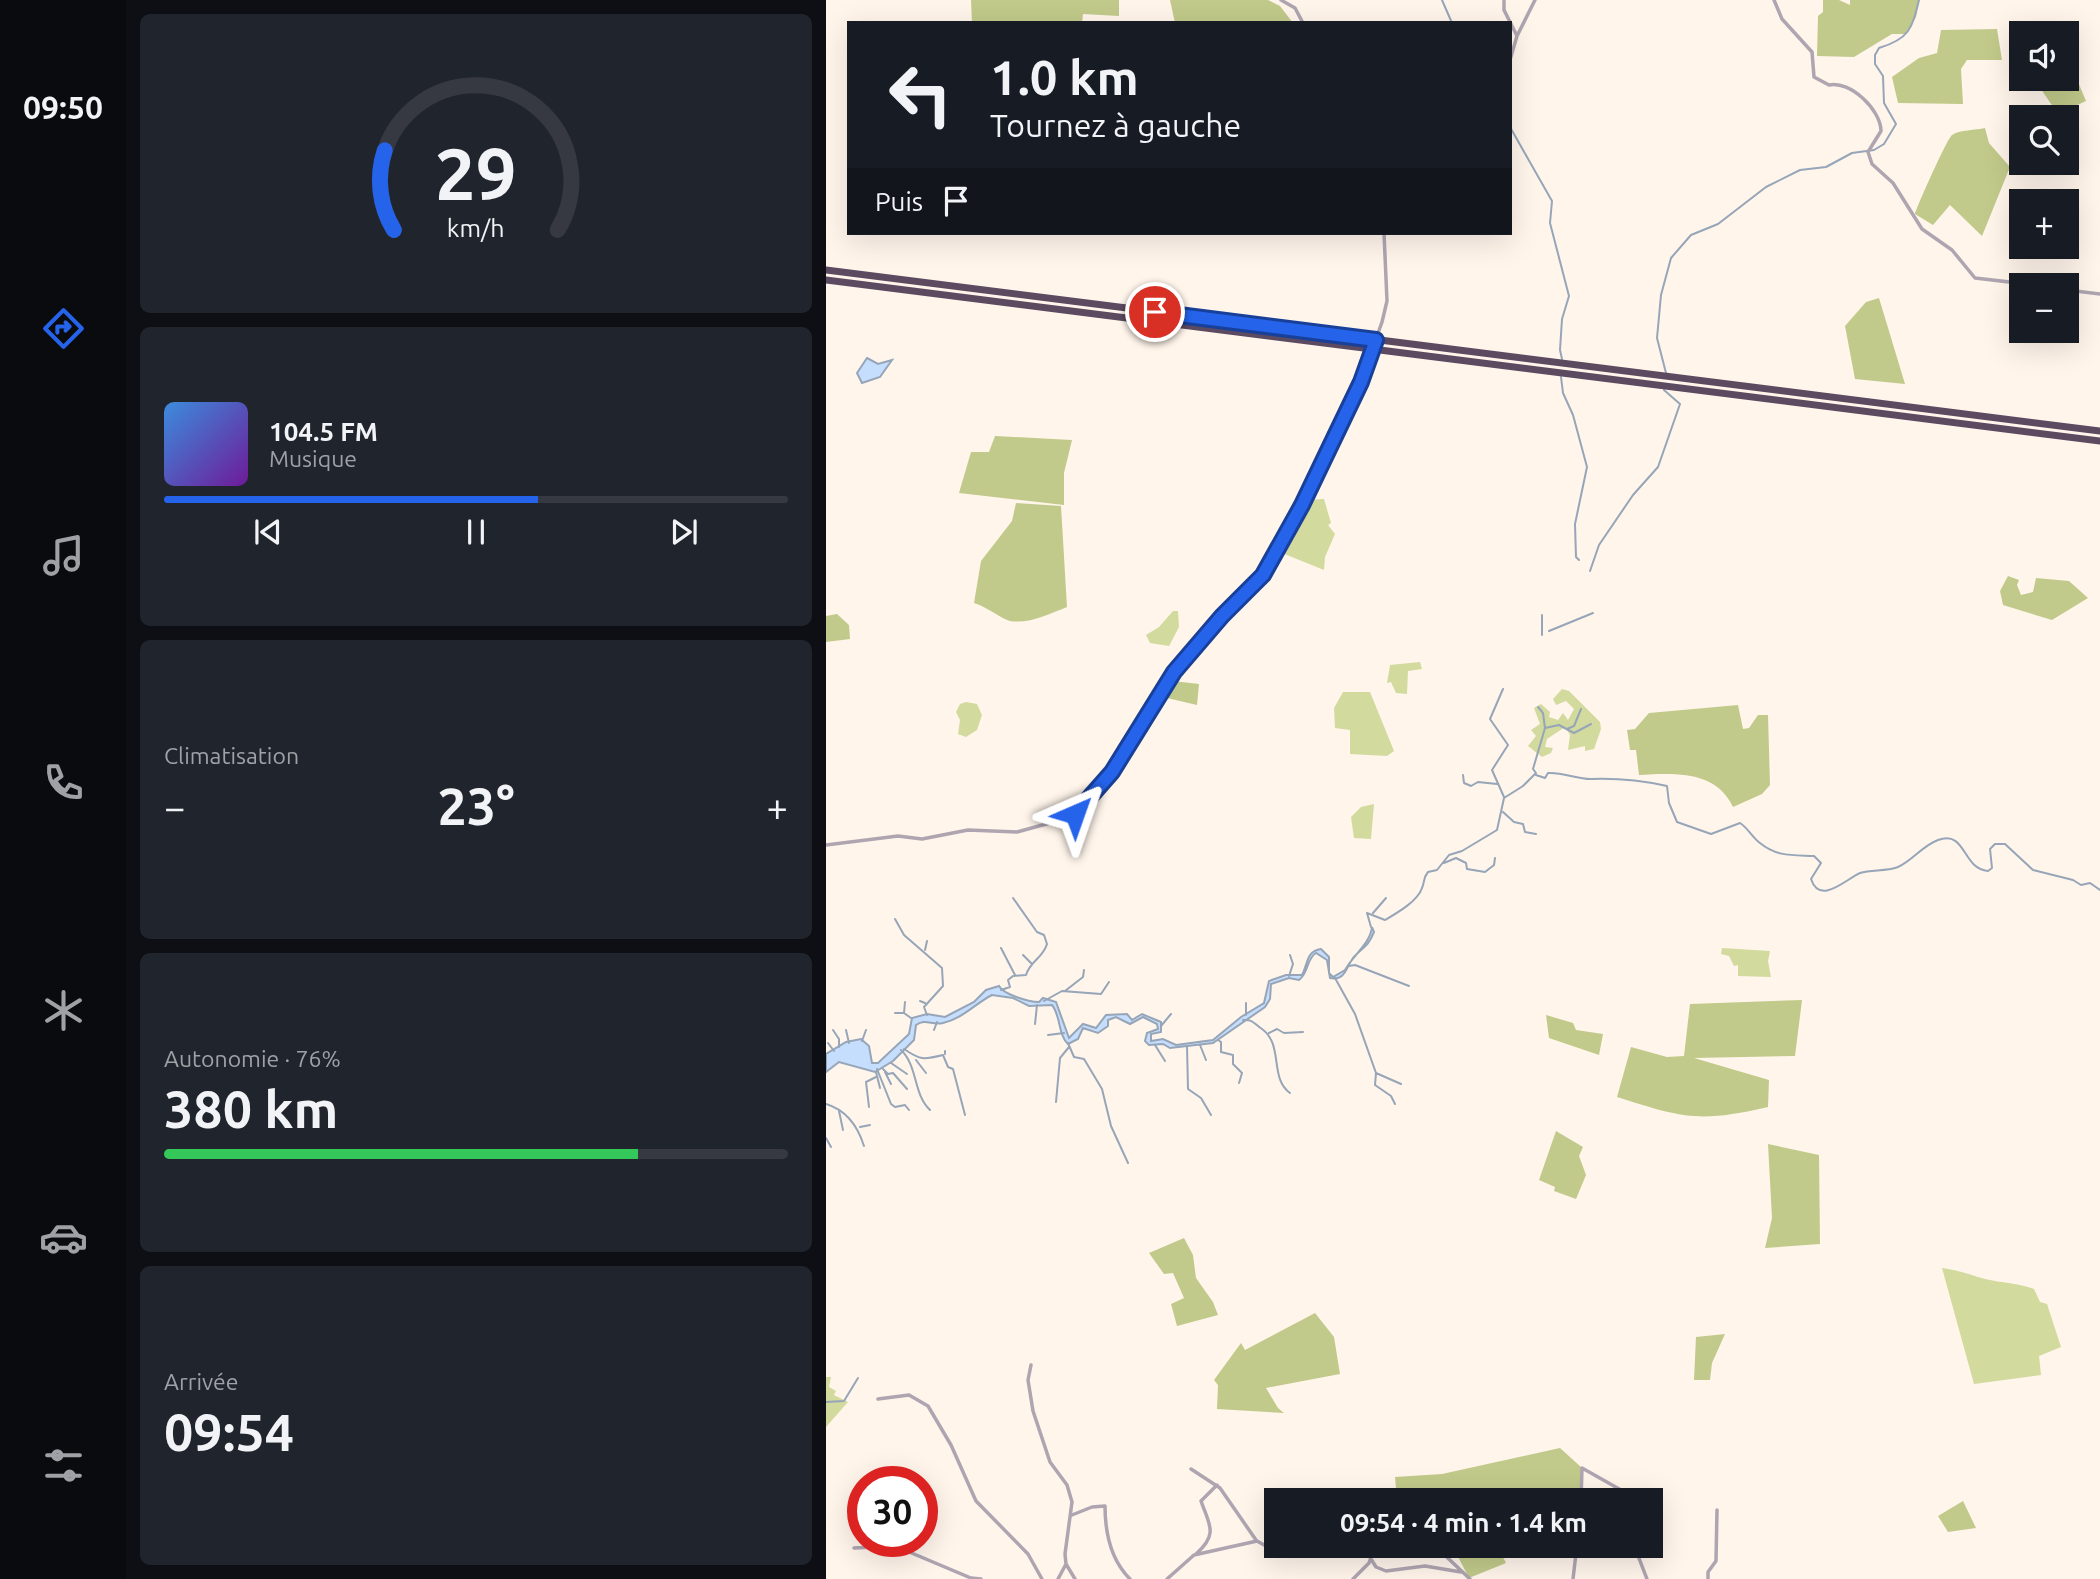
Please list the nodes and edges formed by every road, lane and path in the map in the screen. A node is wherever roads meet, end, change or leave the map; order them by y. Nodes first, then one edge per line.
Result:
1 (1281, 0) edge
2 (1504, 0) edge
3 (1535, 0) edge
4 (1774, 0) edge
5 (1302, 21) edge
6 (1510, 21) edge
7 (1512, 26) edge
8 (1517, 36) junction
9 (1512, 53) edge
10 (1384, 235) edge
11 (826, 270) edge
12 (826, 280) edge
13 (2009, 282) edge
14 (2079, 291) edge
15 (2100, 294) edge
16 (1376, 340) junction
17 (2100, 431) edge
18 (2100, 440) edge
19 (826, 845) edge
20 (1031, 1365) dead end
21 (878, 1399) dead end
22 (1191, 1469) dead end
23 (1217, 1485) junction
24 (1581, 1488) edge
25 (1618, 1488) edge
26 (1717, 1510) dead end
27 (1072, 1515) junction
28 (1257, 1541) junction
29 (1264, 1544) edge
30 (1194, 1555) junction
31 (921, 1557) edge
32 (1447, 1558) edge
33 (1575, 1558) edge
34 (1639, 1558) edge
35 (1371, 1559) joint
36 (1066, 1564) junction
37 (1461, 1572) junction
38 (981, 1579) edge
39 (1045, 1579) edge
40 (1058, 1579) edge
41 (1075, 1579) edge
42 (1130, 1579) edge
43 (1167, 1579) edge
44 (1353, 1579) edge
45 (1470, 1579) edge
46 (1573, 1579) edge
47 (1647, 1579) edge
48 (1708, 1579) edge

1 - 5 street
2 - 6 street
3 - 8 street
4 - 13 street
7 - 8 street
8 - 9 street
10 - 16 street
11 - 16 highway
12 - 18 highway
14 - 15 street
16 - 17 highway
16 - 19 street
20 - 27 street
21 - 39 street
22 - 23 street
23 - 28 street
23 - 30 street
24 - 25 street
26 - 48 street
27 - 36 street
27 - 42 street
28 - 29 street
28 - 30 street
30 - 43 street
31 - 38 street
32 - 37 street
33 - 46 street
34 - 47 street
35 - 37 street
35 - 44 street
36 - 40 street
36 - 41 street
37 - 45 street

